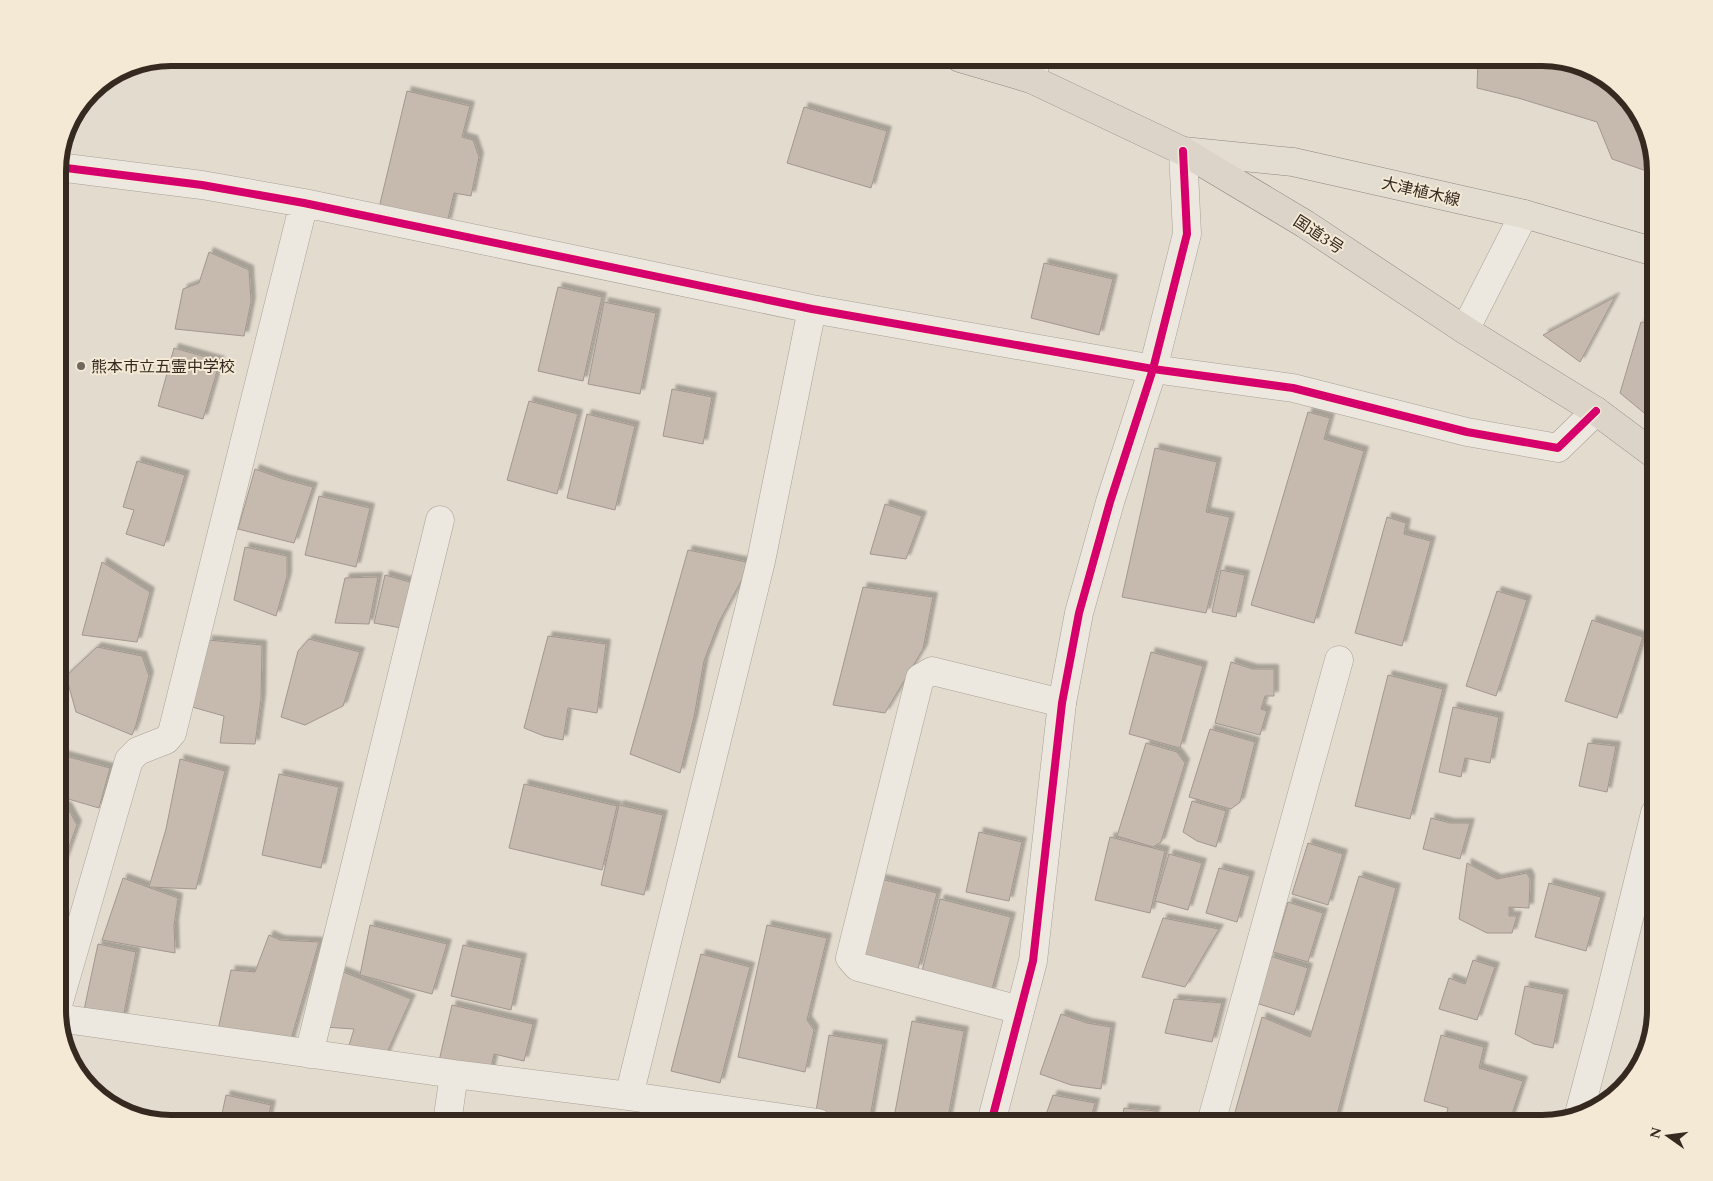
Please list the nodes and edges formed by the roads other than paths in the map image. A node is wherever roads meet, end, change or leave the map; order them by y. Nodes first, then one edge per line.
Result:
1 (1019, 66) edge
2 (1034, 68) edge
3 (1183, 152) junction
4 (66, 168) edge
5 (304, 203) junction
6 (1524, 214) junction
7 (1647, 249) edge
8 (812, 309) junction
9 (1465, 330) junction
10 (1153, 369) junction
11 (1596, 411) junction
12 (1647, 448) edge
13 (440, 520) dead end
14 (1339, 660) dead end
15 (1062, 703) junction
16 (1647, 849) edge
17 (66, 977) edge
18 (1020, 1010) junction
19 (66, 1019) edge
20 (309, 1054) junction
21 (454, 1074) junction
22 (629, 1096) junction
23 (1581, 1107) edge
24 (448, 1115) edge
25 (757, 1115) edge
26 (993, 1115) edge
27 (1213, 1115) edge

1 - 2 highway, 国道3号
2 - 3 highway, 国道3号
3 - 6 main road, 大津植木線
3 - 9 highway, 国道3号
3 - 10 street
4 - 5 street
5 - 8 street
5 - 17 street
6 - 7 main road, 大津植木線
6 - 9 street
8 - 10 street
8 - 22 street
9 - 11 highway, 国道3号
10 - 11 street
10 - 15 street
11 - 12 highway, 国道3号
13 - 20 street
14 - 27 street
15 - 18 street
15 - 18 street
16 - 23 street
18 - 26 street
19 - 20 street
20 - 21 street
21 - 22 street
21 - 24 street
22 - 25 street

